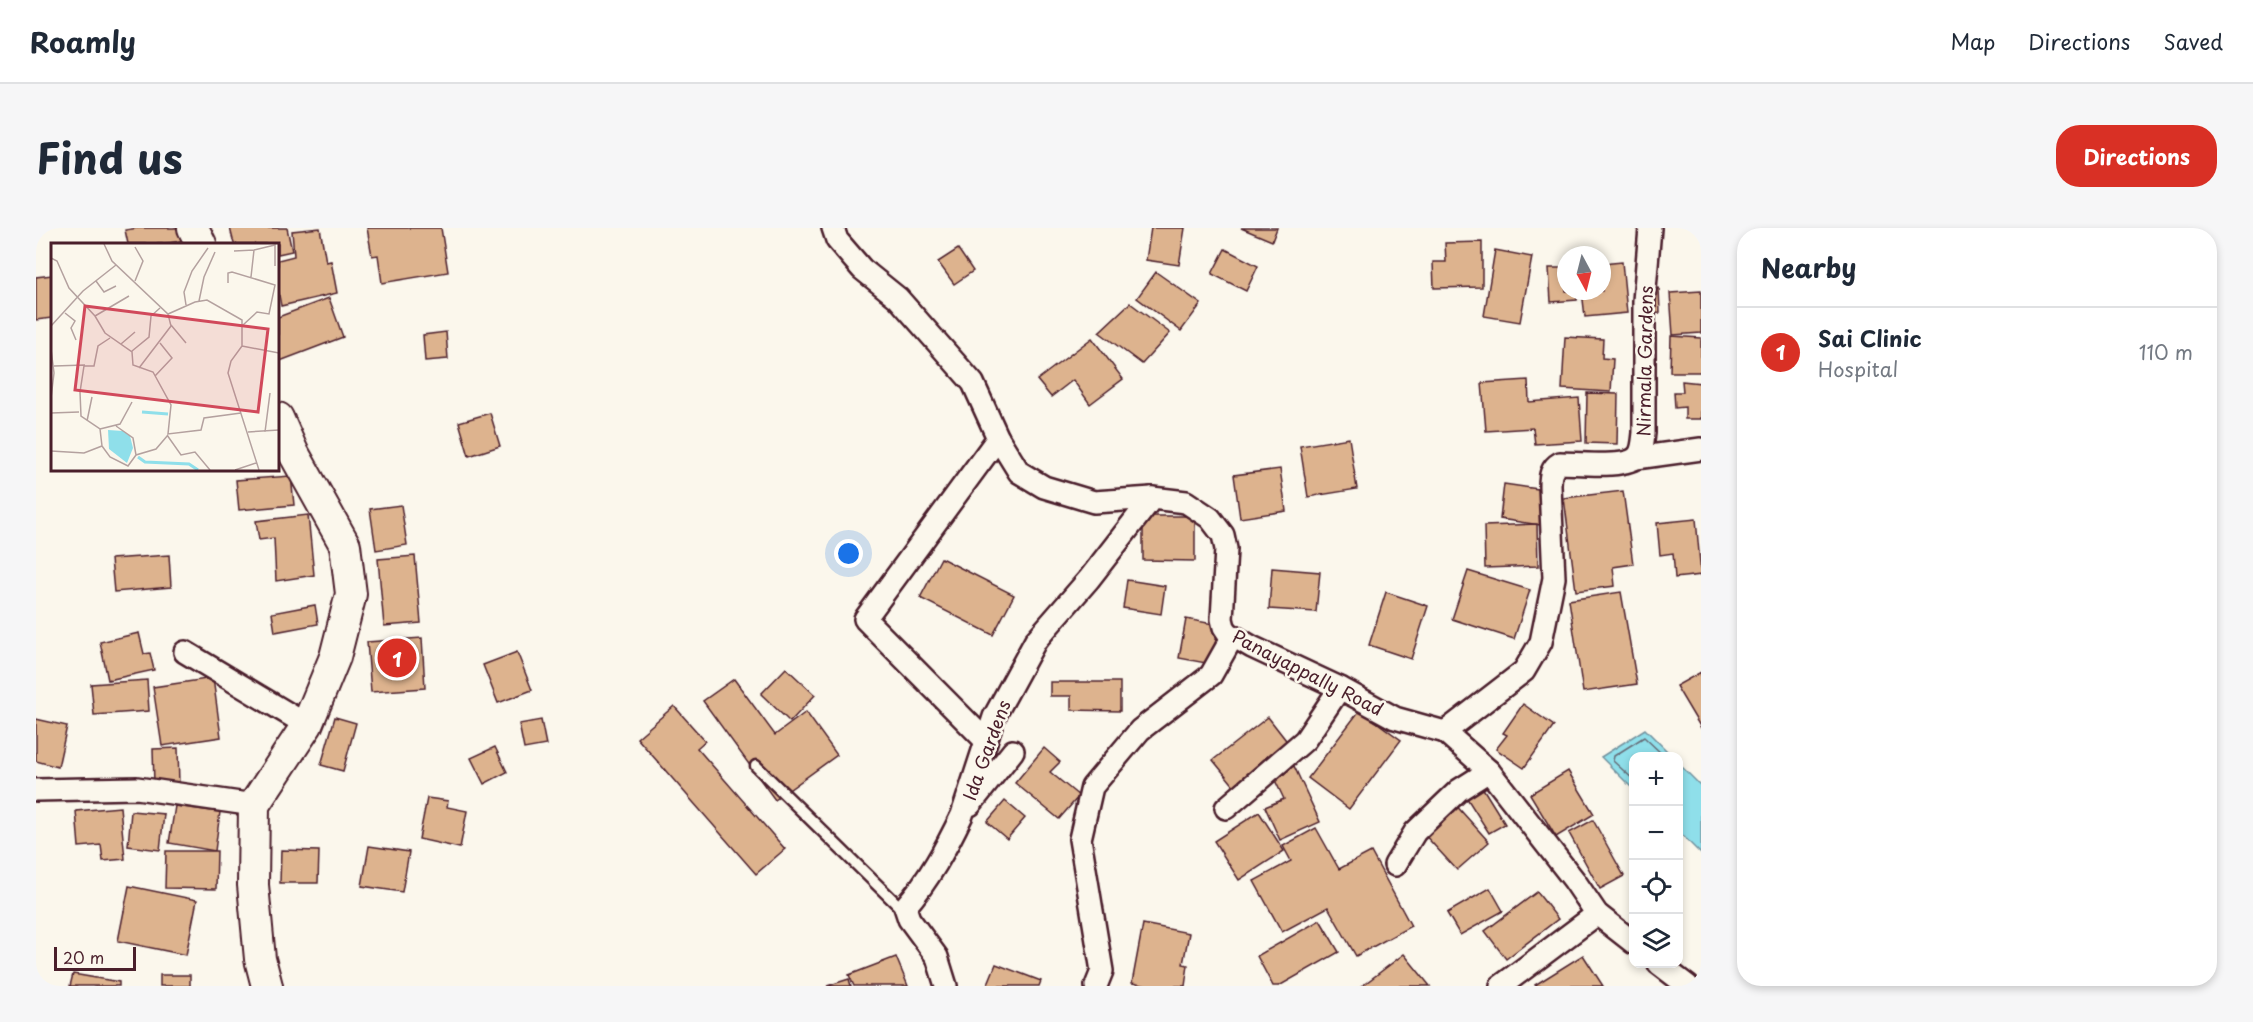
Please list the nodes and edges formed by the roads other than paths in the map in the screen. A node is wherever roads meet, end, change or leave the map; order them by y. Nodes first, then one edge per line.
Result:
1 (193, 228) edge
2 (833, 228) edge
3 (1650, 228) edge
4 (200, 243) edge
5 (279, 420) edge
6 (998, 438) junction
7 (1701, 449) edge
8 (1636, 458) junction
9 (1152, 498) junction
10 (1233, 636) junction
11 (185, 651) dead end
12 (1340, 688) junction
13 (307, 724) junction
14 (1445, 732) junction
15 (986, 741) junction
16 (1013, 751) dead end
17 (756, 766) dead end
18 (1489, 771) junction
19 (36, 790) edge
20 (254, 805) junction
21 (1226, 808) dead end
22 (962, 815) junction
23 (1395, 865) dead end
24 (906, 913) junction
25 (1597, 914) junction
26 (1629, 939) edge
27 (1665, 968) edge
28 (267, 986) edge
29 (946, 986) edge
30 (1095, 986) edge
31 (1501, 986) edge
32 (1688, 986) edge

1 - 4 main road
2 - 6 street, Panayappally Road
3 - 8 street, Nirmala Gardens
5 - 13 main road
6 - 9 street, Panayappally Road
6 - 15 street
7 - 8 street
8 - 14 street, Nirmala Gardens
9 - 10 street, Panayappally Road
9 - 15 street, Ida Gardens
10 - 12 street, Panayappally Road
10 - 30 street
11 - 13 street
12 - 14 street, Panayappally Road
12 - 21 street
13 - 20 main road
14 - 18 street, Panayappally Road
15 - 22 street, Ida Gardens
16 - 22 street
17 - 24 lane
18 - 23 street
18 - 25 street, Panayappally Road
19 - 20 street
20 - 28 main road
22 - 24 street, Ida Gardens
24 - 29 street
25 - 26 street, Panayappally Road
25 - 31 street
27 - 32 street

